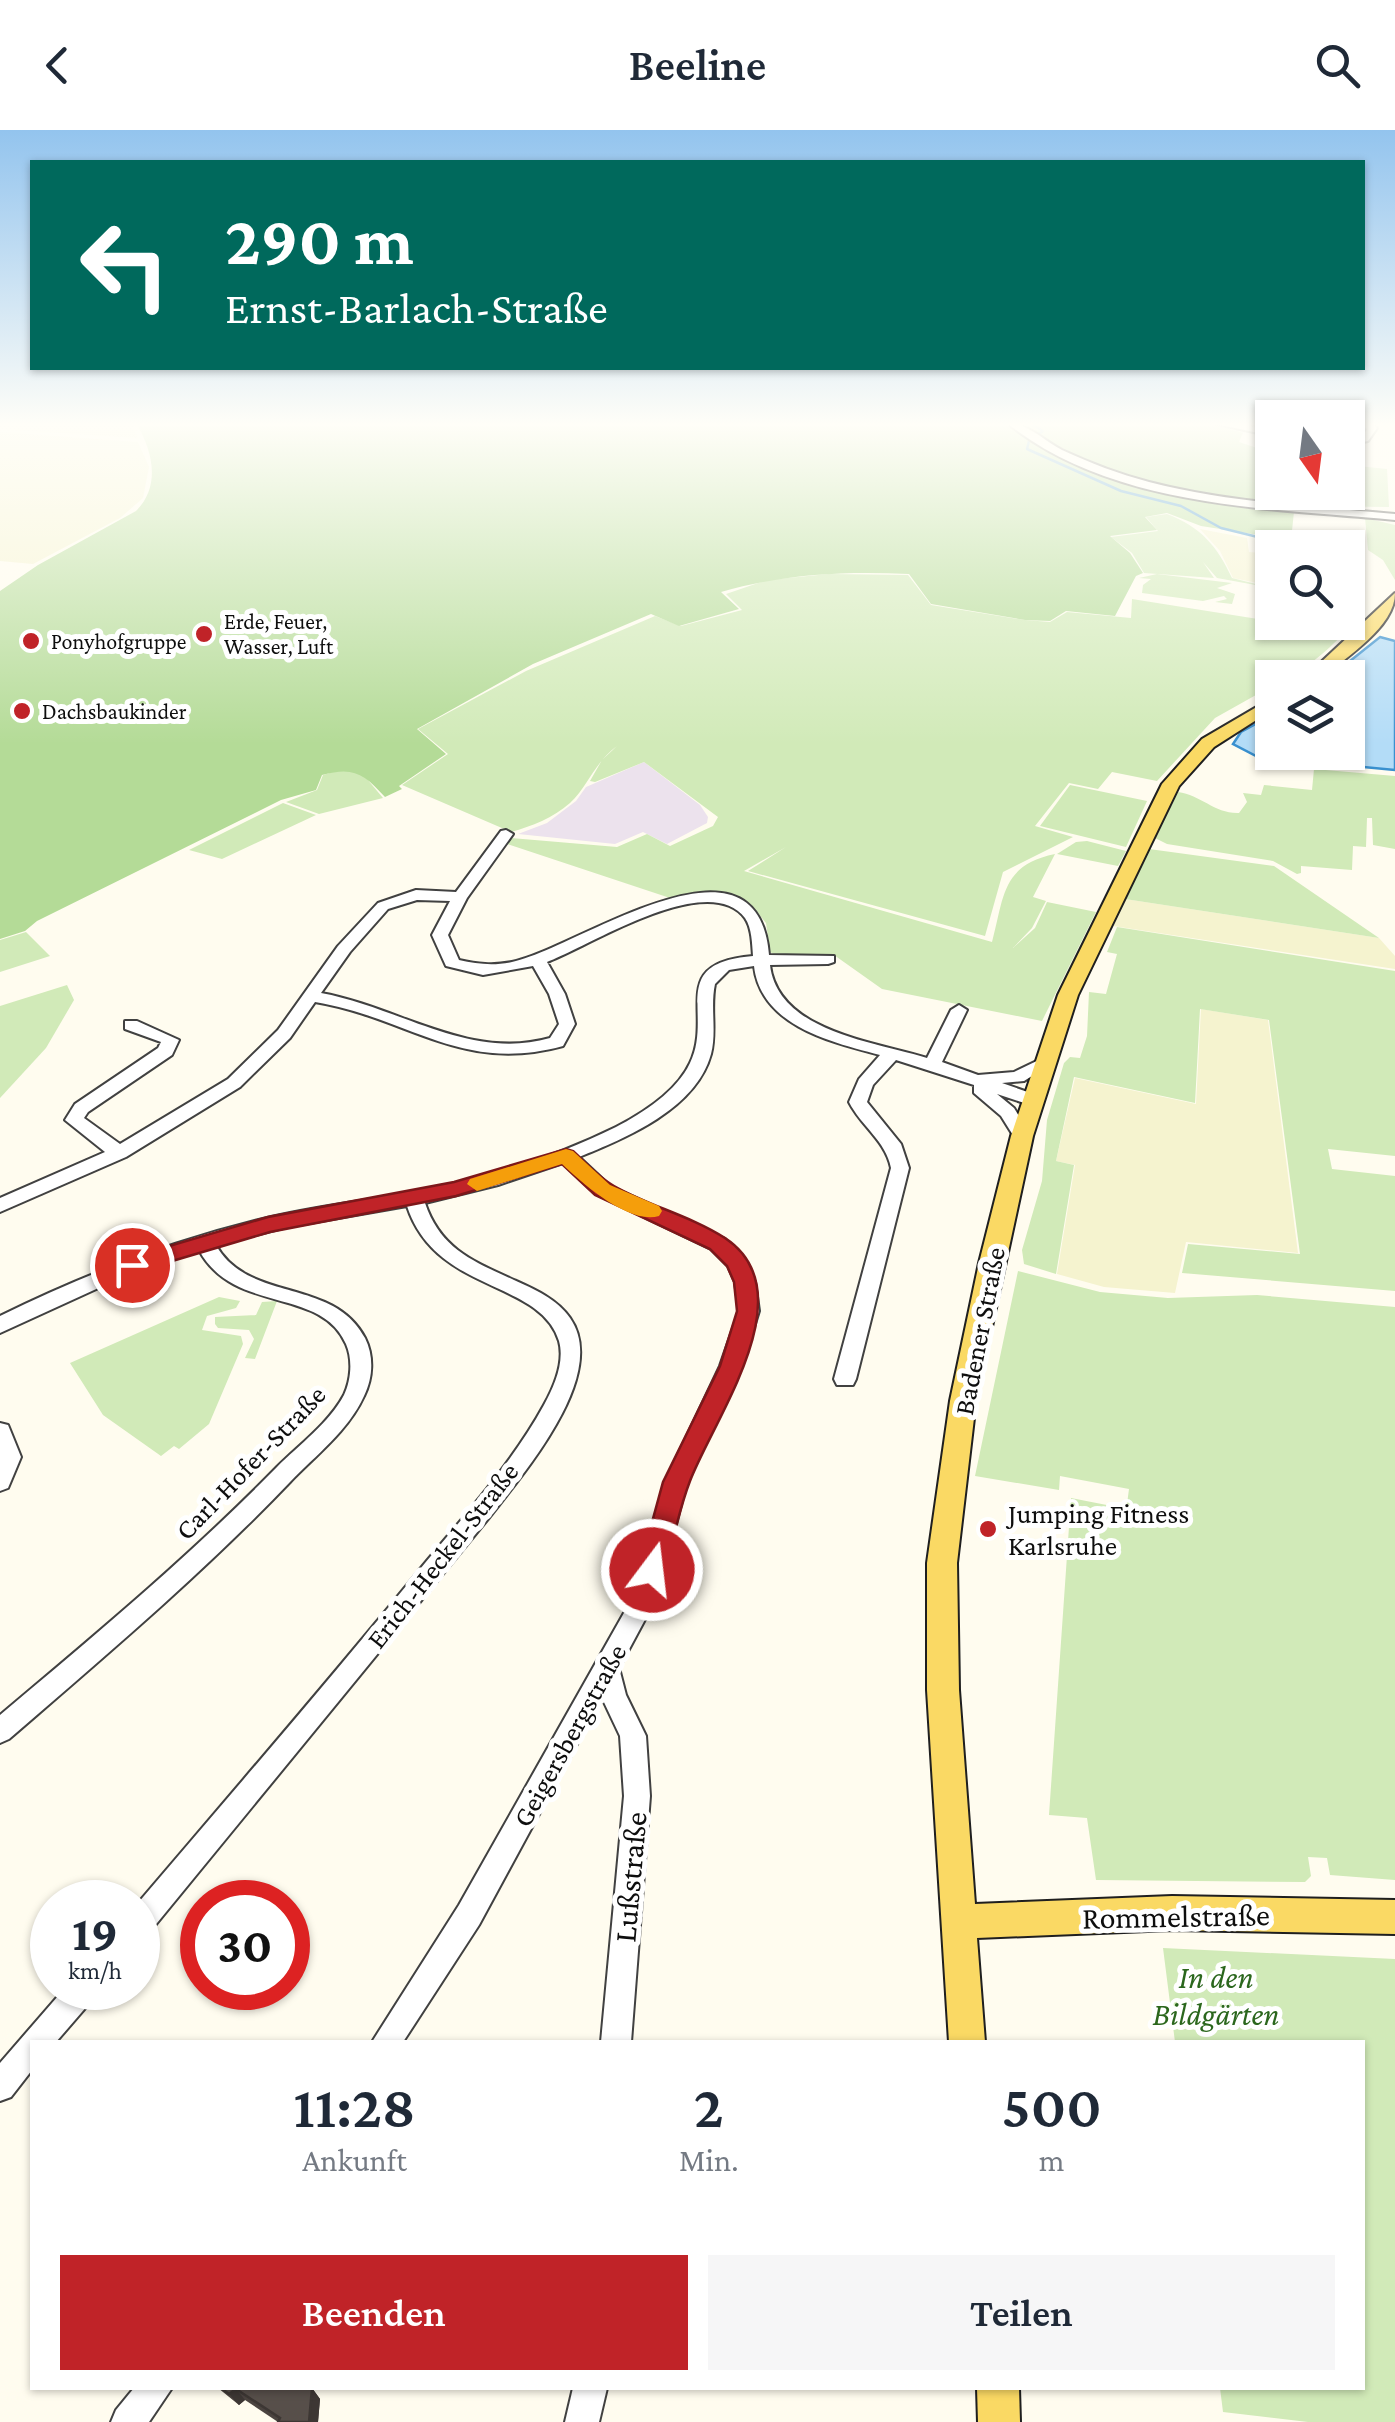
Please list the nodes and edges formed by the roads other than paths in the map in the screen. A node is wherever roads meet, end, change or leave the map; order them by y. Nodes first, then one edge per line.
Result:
1 (1395, 596) edge
2 (1333, 660) edge
3 (1255, 713) edge
4 (506, 834) dead end
5 (460, 896) junction
6 (538, 958) junction
7 (828, 959) dead end
8 (762, 962) junction
9 (312, 996) junction
10 (959, 1010) dead end
11 (131, 1025) dead end
12 (894, 1052) junction
13 (1045, 1062) junction
14 (932, 1064) junction
15 (962, 1076) junction
16 (1033, 1100) junction
17 (1022, 1136) junction
18 (118, 1153) junction
19 (566, 1156) junction
20 (414, 1198) junction
21 (0, 1206) edge
22 (204, 1241) junction
23 (0, 1325) edge
24 (845, 1380) dead end
25 (0, 1431) edge
26 (0, 1482) edge
27 (606, 1668) junction
28 (622, 1715) junction
29 (578, 1718) junction
30 (0, 1731) edge
31 (160, 1898) edge
32 (1395, 1917) edge
33 (958, 1922) junction
34 (65, 2010) edge
35 (39, 2040) edge
36 (387, 2040) edge
37 (616, 2040) edge
38 (967, 2040) edge
39 (30, 2051) edge
40 (0, 2086) edge
41 (153, 2390) edge
42 (590, 2390) edge
43 (998, 2390) edge
44 (128, 2422) edge
45 (582, 2422) edge
46 (999, 2422) edge

1 - 2 main road
3 - 13 main road, Badener Straße
4 - 5 street
5 - 6 street
5 - 9 street
6 - 8 street
6 - 9 street
7 - 8 street
8 - 12 street
8 - 19 street
9 - 18 street
10 - 14 street
11 - 18 street
12 - 14 street
12 - 24 street
13 - 15 street
13 - 16 main road, Badener Straße
14 - 15 street
15 - 16 street
15 - 17 street
16 - 17 main road, Badener Straße
17 - 33 main road, Badener Straße
18 - 21 street
19 - 20 street
19 - 27 street, Geigersbergstraße
20 - 22 street
20 - 31 street, Erich-Heckel-Straße
22 - 23 street
22 - 30 street, Carl-Hofer-Straße
25 - 26 street
27 - 28 street, Lußstraße
27 - 29 street, Geigersbergstraße
28 - 29 street
28 - 37 street, Lußstraße
29 - 36 street, Geigersbergstraße
32 - 33 main road, Rommelstraße
33 - 38 main road, Badener Straße
34 - 35 street
39 - 40 street
41 - 44 street
42 - 45 street
43 - 46 main road

